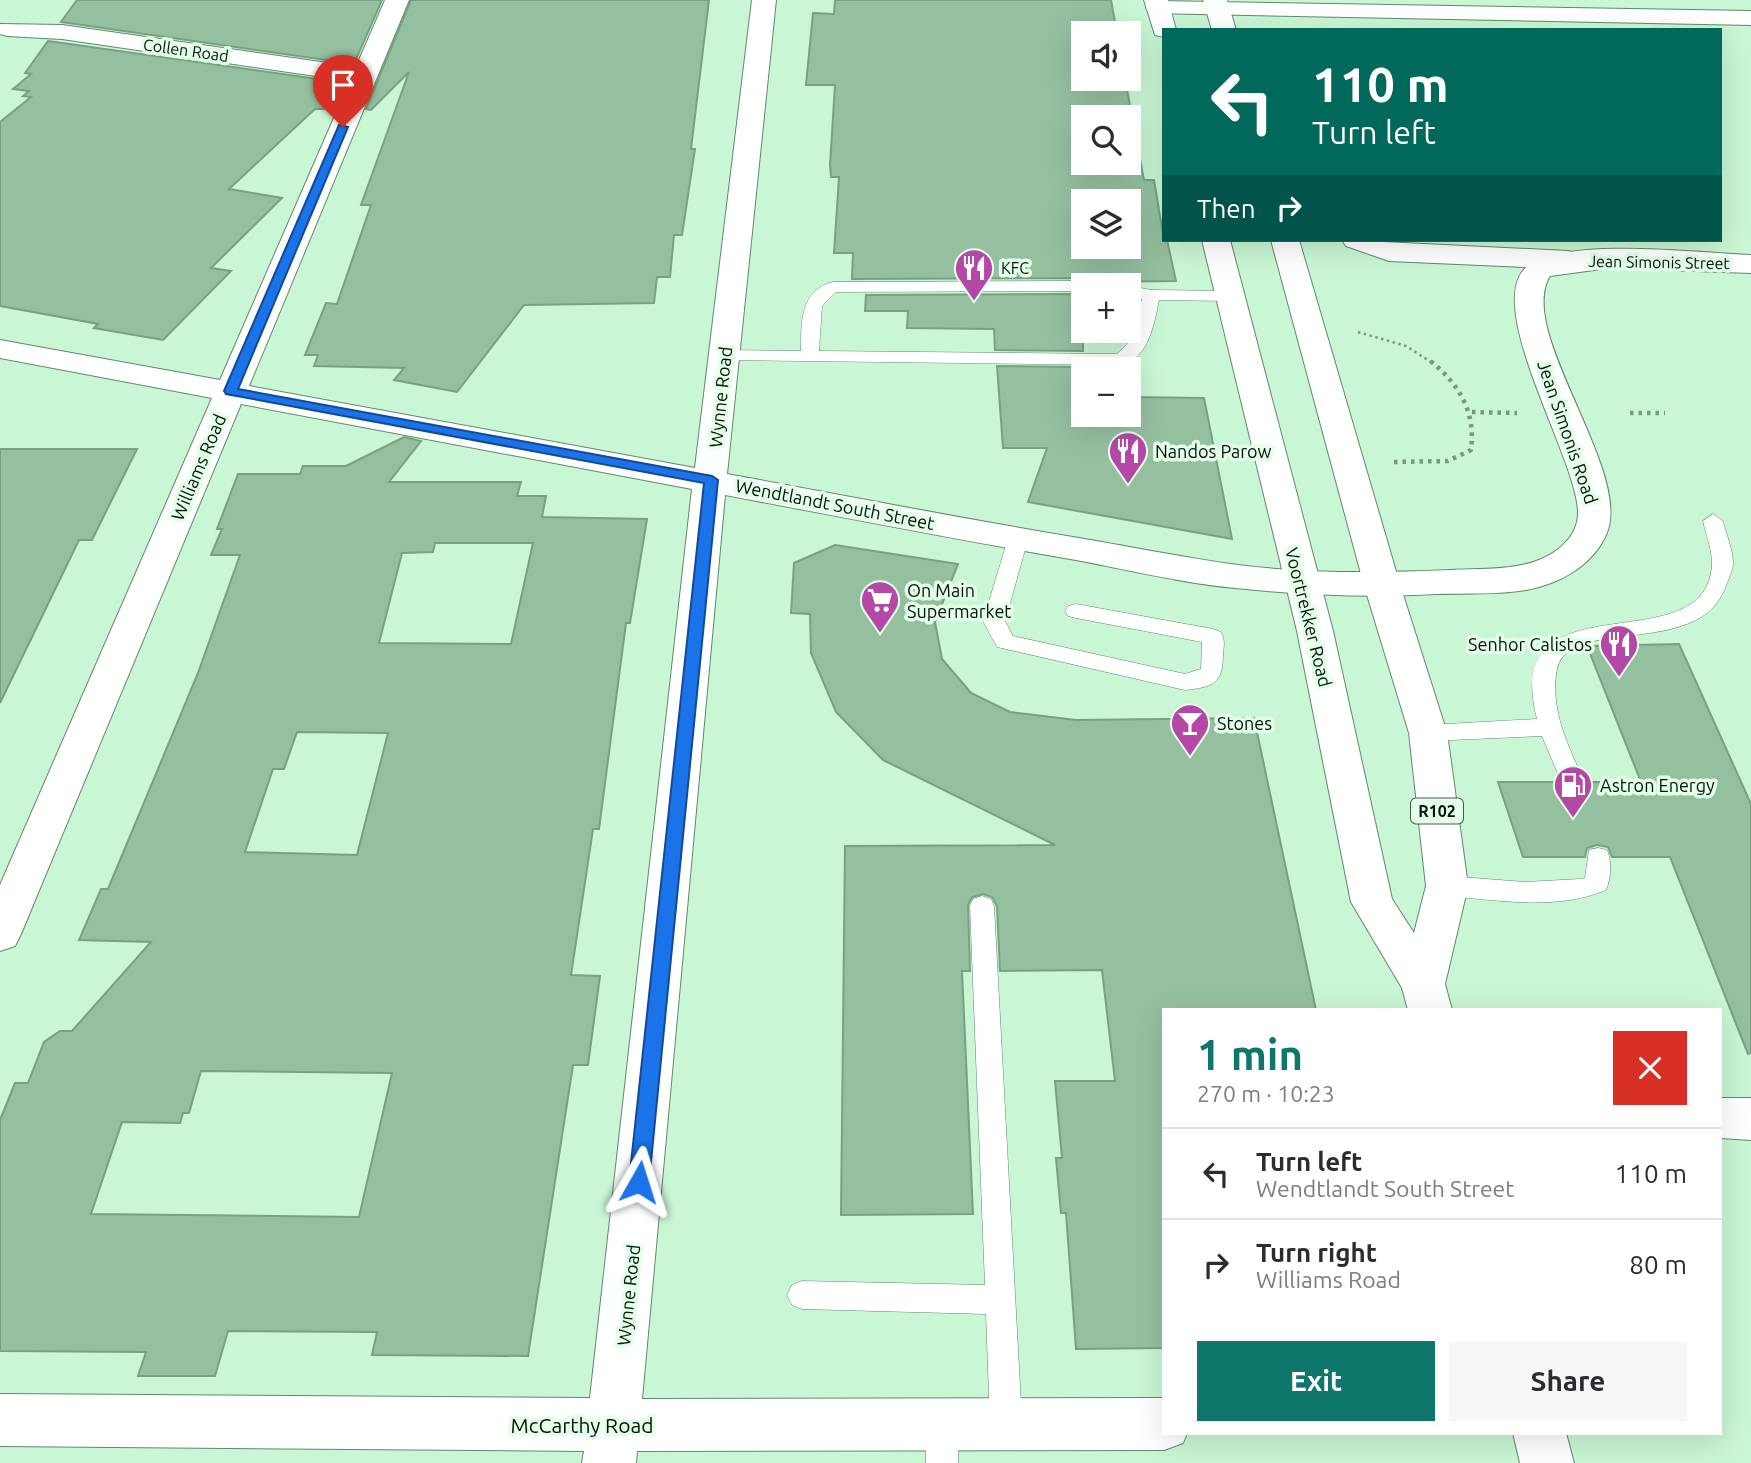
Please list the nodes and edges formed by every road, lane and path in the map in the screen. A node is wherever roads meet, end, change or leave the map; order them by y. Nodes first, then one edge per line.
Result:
1 (397, 0) edge
2 (764, 0) edge
3 (1160, 13) edge
4 (1219, 13) edge
5 (1293, 13) edge
6 (1751, 18) edge
7 (9, 25) edge
8 (365, 76) junction
9 (1216, 242) edge
10 (1286, 242) edge
11 (1362, 242) edge
12 (1568, 260) junction
13 (1751, 264) edge
14 (1071, 286) edge
15 (1141, 293) edge
16 (1152, 295) junction
17 (1230, 296) junction
18 (1350, 330) dead end
19 (0, 349) edge
20 (725, 355) junction
21 (810, 355) junction
22 (230, 391) junction
23 (1472, 412) junction
24 (1518, 413) dead end
25 (1630, 413) dead end
26 (1665, 414) dead end
27 (1393, 462) dead end
28 (712, 480) junction
29 (1713, 521) dead end
30 (1018, 539) junction
31 (1300, 580) junction
32 (1382, 585) junction
33 (1076, 611) dead end
34 (1550, 727) junction
35 (1428, 733) junction
36 (1572, 782) dead end
37 (1598, 857) dead end
38 (1447, 886) junction
39 (982, 906) dead end
40 (0, 934) edge
41 (1427, 997) edge
42 (1722, 1118) edge
43 (1751, 1119) edge
44 (802, 1295) dead end
45 (1000, 1300) junction
46 (0, 1420) edge
47 (1006, 1423) junction
48 (1162, 1423) edge
49 (1540, 1435) edge
50 (942, 1443) edge
51 (611, 1444) edge
52 (1547, 1463) edge

1 - 8 street, Williams Road
2 - 20 street, Wynne Road
3 - 4 street
4 - 5 street
5 - 6 street
7 - 8 street, Collen Road
8 - 22 street, Williams Road
9 - 17 street, Voortrekker Road / R102
10 - 32 street, Voortrekker Road / R102
11 - 12 street, Jean Simonis Street
12 - 13 street, Jean Simonis Street
12 - 32 street, Jean Simonis Road
14 - 21 lane
15 - 16 lane
16 - 17 lane
16 - 21 lane
17 - 31 street, Voortrekker Road / R102
18 - 23 path
19 - 22 street, Wendtlandt South Street
20 - 21 lane
20 - 28 street, Wynne Road
22 - 28 street, Wendtlandt South Street
22 - 40 street, Williams Road
23 - 24 path
23 - 27 path
25 - 26 path
28 - 30 street, Wendtlandt South Street
28 - 51 street, Wynne Road
29 - 34 lane
30 - 31 street, Wendtlandt South Street
30 - 33 lane
31 - 32 street, Jean Simonis Road
31 - 41 street, Voortrekker Road / R102
32 - 35 street, Voortrekker Road / R102
34 - 35 lane
34 - 36 lane
35 - 38 street, Voortrekker Road / R102
37 - 38 lane
38 - 41 street, Voortrekker Road / R102
39 - 45 lane
42 - 43 street
44 - 45 lane
45 - 47 lane
46 - 51 street, McCarthy Road
47 - 48 street, McCarthy Road
47 - 50 street, McCarthy Road
49 - 52 street
50 - 51 street, McCarthy Road

